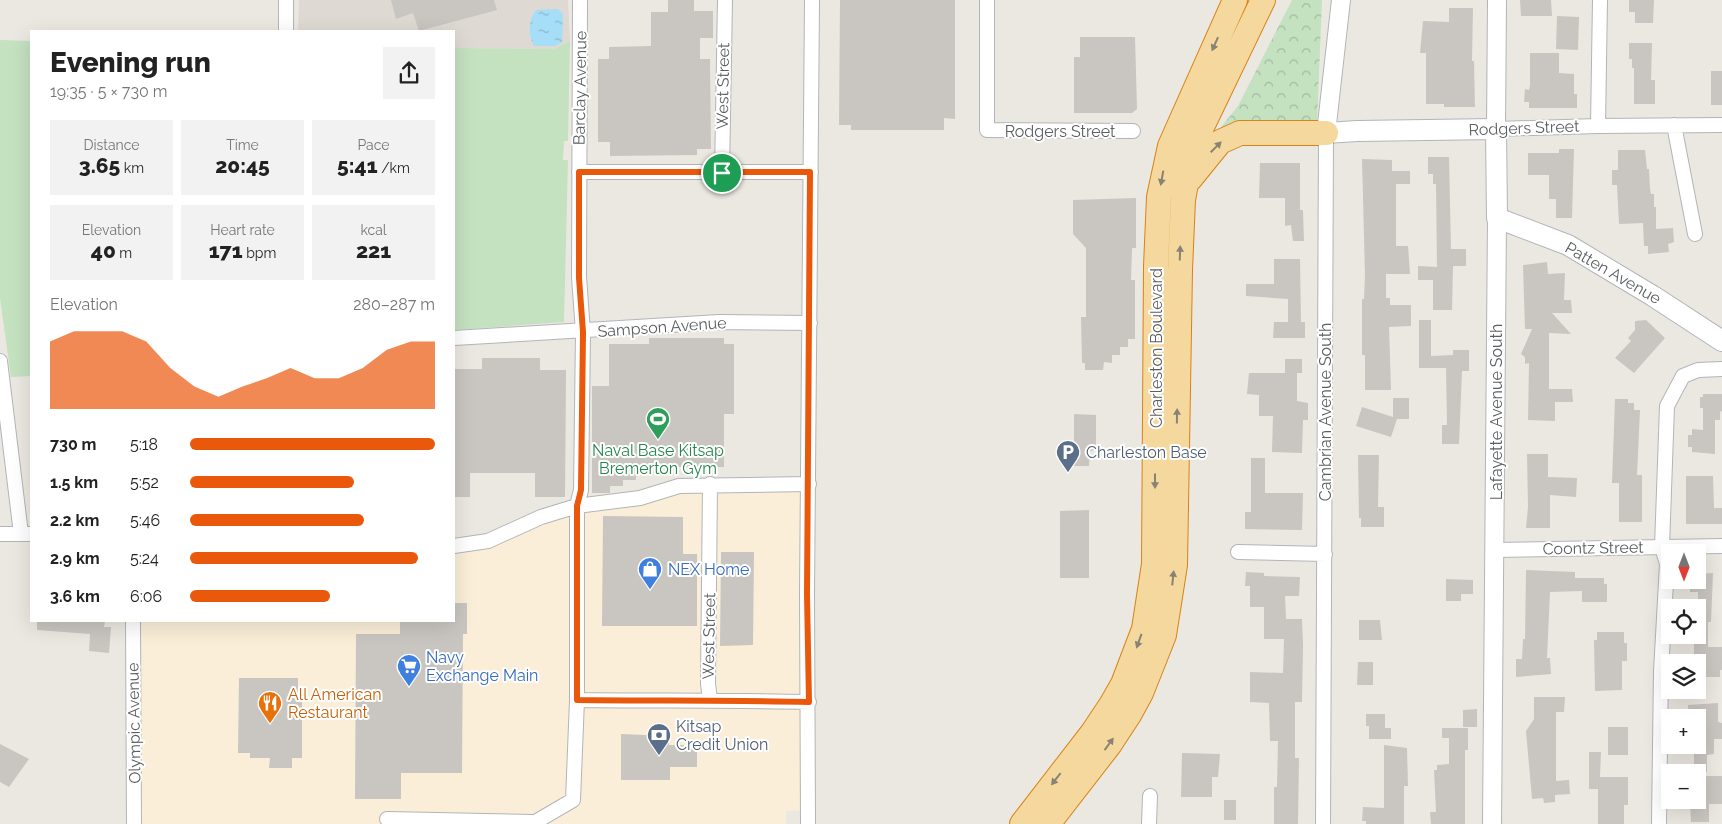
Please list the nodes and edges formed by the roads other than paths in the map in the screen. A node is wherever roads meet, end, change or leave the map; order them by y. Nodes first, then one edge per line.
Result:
1 (286, 0) edge
2 (580, 0) edge
3 (725, 0) edge
4 (812, 0) edge
5 (987, 0) edge
6 (1235, 0) edge
7 (1263, 0) edge
8 (1341, 0) edge
9 (1497, 0) edge
10 (1600, 0) edge
11 (286, 30) edge
12 (1674, 125) junction
13 (1722, 125) edge
14 (1598, 126) junction
15 (1496, 129) junction
16 (1133, 131) dead end
17 (1326, 133) junction
18 (579, 172) junction
19 (810, 172) junction
20 (722, 173) junction
21 (1186, 185) junction
22 (1497, 218) junction
23 (1695, 234) dead end
24 (810, 323) junction
25 (583, 332) junction
26 (455, 338) edge
27 (1722, 341) edge
28 (0, 361) edge
29 (1722, 368) edge
30 (710, 484) junction
31 (809, 484) junction
32 (577, 506) junction
33 (0, 534) edge
34 (26, 534) edge
35 (1662, 544) edge
36 (455, 546) edge
37 (1706, 546) edge
38 (1722, 546) edge
39 (1661, 547) edge
40 (1495, 550) junction
41 (1238, 552) dead end
42 (1325, 554) junction
43 (1666, 589) edge
44 (133, 622) edge
45 (710, 699) junction
46 (577, 700) junction
47 (809, 702) junction
48 (1150, 796) dead end
49 (387, 819) dead end
50 (532, 823) edge
51 (134, 824) edge
52 (808, 824) edge
53 (1022, 824) edge
54 (1048, 824) edge
55 (1149, 824) edge
56 (1324, 824) edge
57 (1492, 824) edge
58 (1658, 824) edge

1 - 11 street
2 - 18 street, Barclay Avenue
3 - 20 street, West Street
4 - 19 street
5 - 16 street, Rodgers Street
6 -> 53 highway, Charleston Boulevard
7 - 21 highway, Charleston Boulevard
8 - 17 street, Cambrian Avenue South
9 - 15 street, Lafayette Avenue South
10 - 14 street
12 - 13 street, Rodgers Street
12 - 14 street, Rodgers Street
12 - 23 street
14 - 15 street, Rodgers Street
15 - 17 main road, Rodgers Street
15 - 22 main road, Lafayette Avenue South
21 -> 17 highway
17 - 42 street, Cambrian Avenue South
18 - 20 street
18 - 25 street, Barclay Avenue
19 - 20 street
19 - 24 street
54 -> 21 highway, Charleston Boulevard
22 - 27 main road, Patten Avenue
22 - 40 street, Lafayette Avenue South
24 - 25 street, Sampson Avenue
24 - 31 street
25 - 26 street, Sampson Avenue
25 - 32 street, Barclay Avenue
28 - 34 street
29 - 35 street
30 - 31 street
30 - 32 street
30 - 45 street, West Street
31 - 47 street
32 - 36 street
32 - 46 street, Barclay Avenue
33 - 34 street
37 - 38 street, Coontz Street
39 - 40 street, Coontz Street
40 - 57 street, Lafayette Avenue South
41 - 42 street
42 - 56 street, Cambrian Avenue South
43 - 58 street
44 - 51 street, Olympic Avenue
45 - 46 street
45 - 47 street
46 - 50 street, Barclay Avenue
47 - 52 street
48 - 55 street
49 - 50 street

